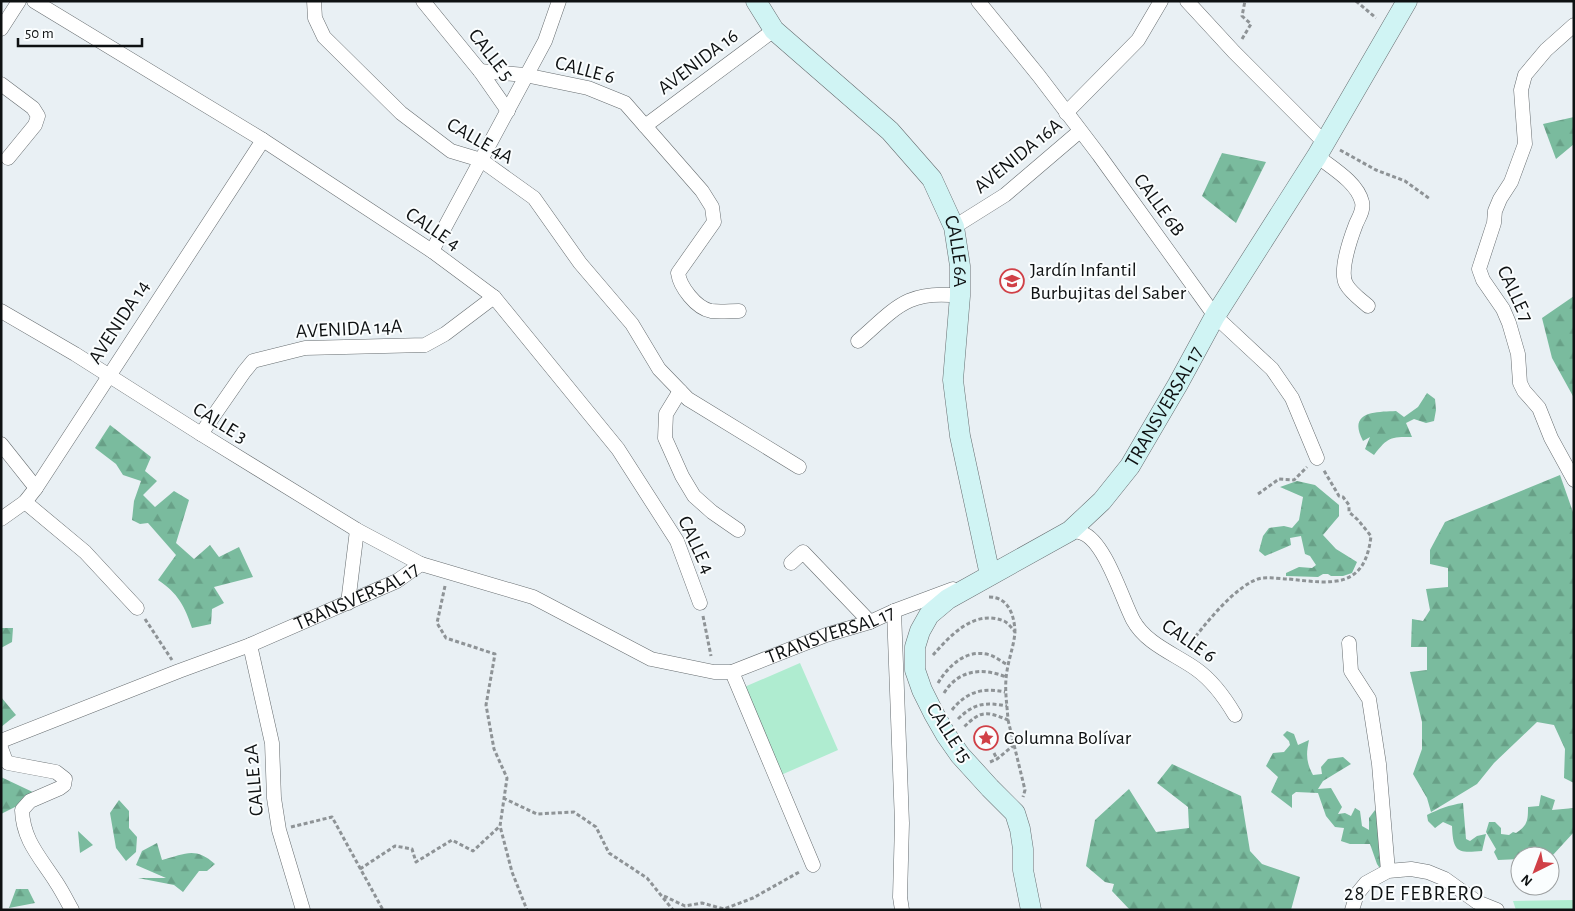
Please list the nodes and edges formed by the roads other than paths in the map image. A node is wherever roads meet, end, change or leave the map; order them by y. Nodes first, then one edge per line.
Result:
1 (18, 1) edge
2 (34, 1) edge
3 (314, 1) edge
4 (423, 1) edge
5 (559, 1) edge
6 (756, 1) edge
7 (978, 1) edge
8 (1161, 1) edge
9 (1187, 1) edge
10 (1408, 1) edge
11 (1574, 24) edge
12 (1, 29) edge
13 (774, 30) junction
14 (480, 71) junction
15 (525, 75) junction
16 (1, 84) edge
17 (508, 111) junction
18 (1066, 113) junction
19 (646, 126) junction
20 (1080, 131) junction
21 (262, 140) junction
22 (1321, 149) junction
23 (8, 158) dead end
24 (481, 160) junction
25 (954, 227) junction
26 (432, 251) junction
27 (960, 296) junction
28 (494, 297) junction
29 (1368, 306) dead end
30 (1, 311) edge
31 (739, 311) dead end
32 (1215, 316) junction
33 (858, 341) dead end
34 (108, 376) junction
35 (680, 391) junction
36 (200, 434) junction
37 (1, 444) edge
38 (1317, 458) road end
39 (799, 467) dead end
40 (1574, 480) edge
41 (36, 488) junction
42 (25, 502) junction
43 (1, 519) edge
44 (357, 530) junction
45 (738, 530) dead end
46 (1070, 531) junction
47 (791, 563) dead end
48 (422, 564) junction
49 (990, 575) junction
50 (700, 603) road end
51 (348, 604) junction
52 (137, 608) road end
53 (894, 612) junction
54 (870, 622) junction
55 (1349, 643) dead end
56 (250, 645) junction
57 (732, 672) junction
58 (1236, 715) dead end
59 (1, 741) edge
60 (1, 748) edge
61 (813, 865) road end
62 (1388, 871) junction
63 (72, 910) edge
64 (303, 910) edge
65 (902, 910) edge
66 (1031, 910) edge
67 (1352, 910) edge
68 (1497, 910) edge

1 - 12 street
2 - 21 street, CALLE 4
3 - 24 street, CALLE 4A
4 - 14 street, CALLE 5
5 - 15 street, CALLE 6
6 - 13 main road, CALLE 6A
7 - 18 street, CALLE 6B
8 - 18 street, AVENIDA 16A
9 - 22 street
10 - 22 main road, TRANSVERSAL 17
11 - 40 street, CALLE 7
13 - 19 street, AVENIDA 16
13 - 25 main road, CALLE 6A
14 - 15 street
14 - 17 street, CALLE 5
15 - 17 street
15 - 19 street, CALLE 6
16 - 23 street
17 - 24 street
18 - 20 street, CALLE 6B
19 - 31 street, CALLE 6
20 - 25 street, AVENIDA 16A
20 - 32 street, CALLE 6B
21 - 26 street, CALLE 4
21 - 34 street, AVENIDA 14
22 - 29 street
22 - 32 main road, TRANSVERSAL 17
24 - 26 street
24 - 35 street, CALLE 4A
25 - 27 main road, CALLE 6A
26 - 28 street, CALLE 4
27 - 33 street
27 - 49 main road, CALLE 6A
28 - 36 street, AVENIDA 14A
28 - 50 street, CALLE 4
30 - 34 street, CALLE 3
32 - 38 street, CALLE 6B
32 - 46 main road, TRANSVERSAL 17
34 - 36 street, CALLE 3
34 - 41 street, AVENIDA 14
35 - 39 street, CALLE 4A
35 - 45 street
36 - 44 street, CALLE 3
37 - 41 street
41 - 42 street, AVENIDA 14
42 - 43 street, AVENIDA 14
42 - 52 street
44 - 48 street, CALLE 3
44 - 51 street
46 - 49 main road, TRANSVERSAL 17
46 - 58 street, CALLE 6
47 - 54 street
48 - 51 street, TRANSVERSAL 17
48 - 57 street, TRANSVERSAL 17
49 - 53 street, TRANSVERSAL 17
49 - 66 main road, CALLE 15
51 - 56 street, TRANSVERSAL 17
53 - 54 street, TRANSVERSAL 17
53 - 65 street
54 - 57 street, TRANSVERSAL 17
55 - 62 street
56 - 59 street, TRANSVERSAL 17
56 - 64 street, CALLE 2A
57 - 61 street
60 - 63 street
62 - 67 street
62 - 68 street

